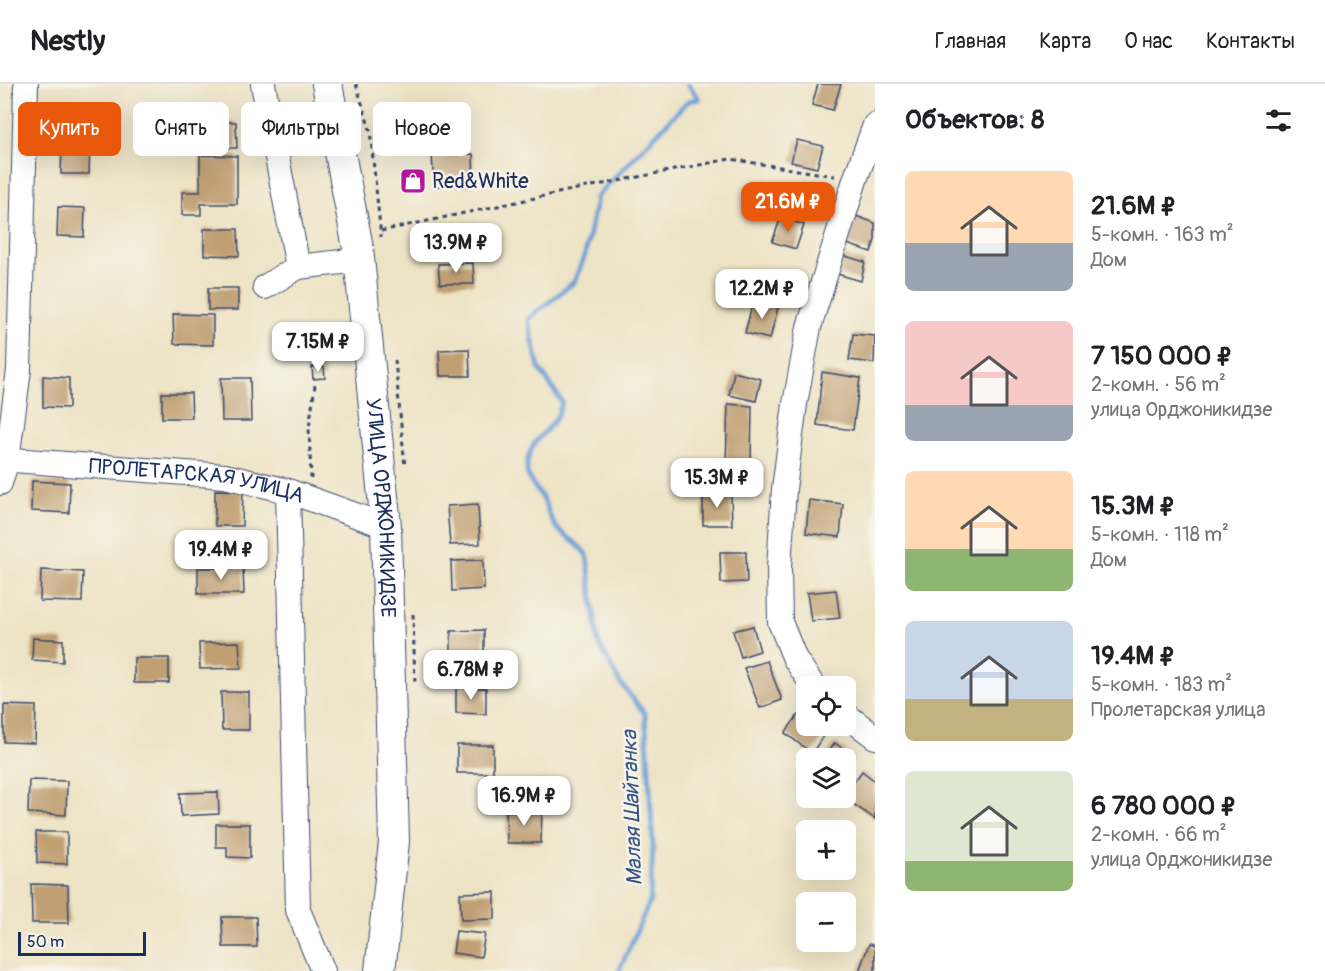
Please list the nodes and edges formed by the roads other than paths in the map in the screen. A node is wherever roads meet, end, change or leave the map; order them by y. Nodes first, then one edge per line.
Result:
1 (26, 84) edge
2 (263, 84) edge
3 (327, 84) edge
4 (875, 125) edge
5 (359, 260) junction
6 (298, 267) junction
7 (265, 287) dead end
8 (4, 460) edge
9 (0, 483) edge
10 (288, 490) junction
11 (386, 526) junction
12 (807, 676) edge
13 (856, 723) edge
14 (875, 737) edge
15 (322, 971) edge
16 (380, 971) edge

1 - 8 street
2 - 6 street
3 - 5 main road, УЛИЦА ОРДЖОНИКИДЗЕ
4 - 12 street
5 - 6 street
5 - 11 main road, УЛИЦА ОРДЖОНИКИДЗЕ
6 - 7 street
8 - 9 street
8 - 10 street, ПРОЛЕТАРСКАЯ УЛИЦА
10 - 11 street, ПРОЛЕТАРСКАЯ УЛИЦА
10 - 15 street
11 - 16 main road, УЛИЦА ОРДЖОНИКИДЗЕ
13 - 14 street

